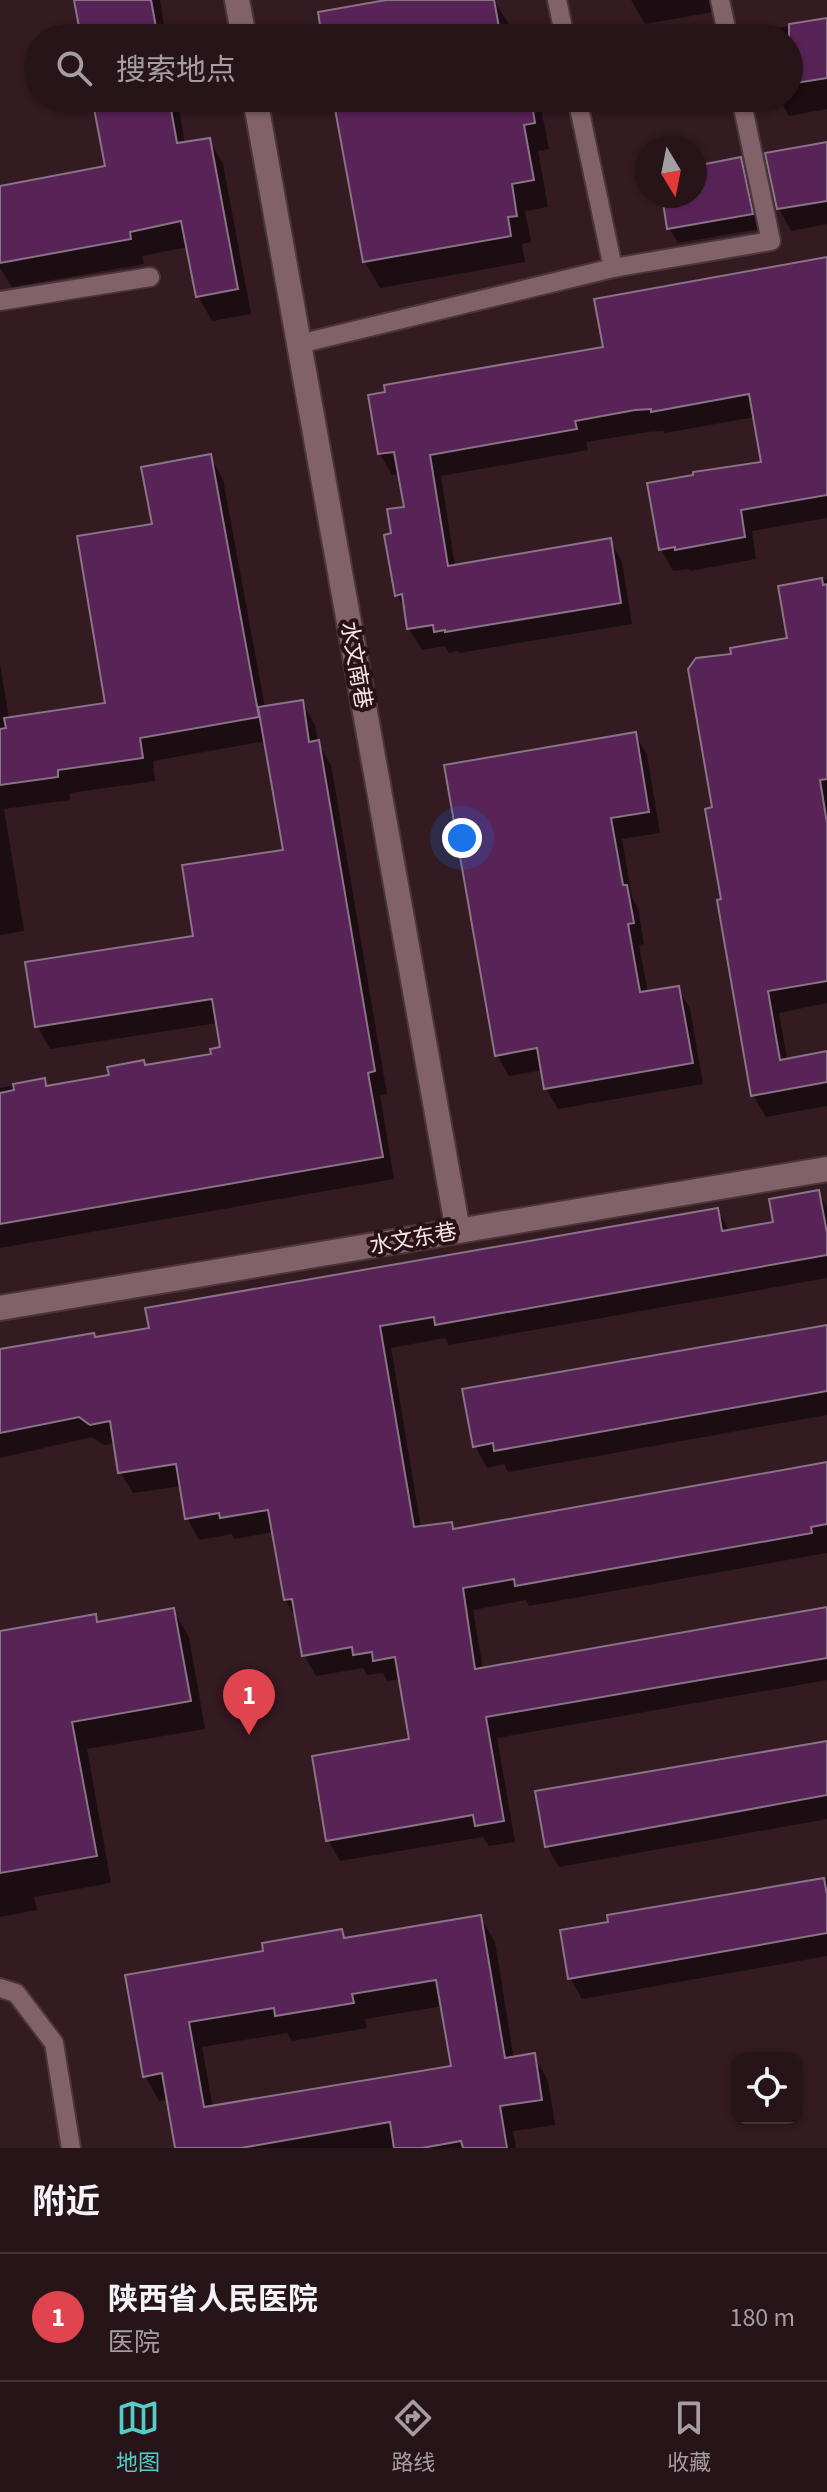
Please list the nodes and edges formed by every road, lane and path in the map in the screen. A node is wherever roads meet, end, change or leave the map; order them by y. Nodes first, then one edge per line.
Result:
1 (237, 0) edge
2 (557, 0) edge
3 (720, 0) edge
4 (241, 24) edge
5 (562, 24) edge
6 (725, 24) edge
7 (258, 112) edge
8 (580, 112) edge
9 (744, 112) edge
10 (613, 268) junction
11 (150, 277) dead end
12 (0, 301) edge
13 (299, 344) junction
14 (827, 1169) edge
15 (458, 1231) junction
16 (0, 1308) edge
17 (0, 1988) edge
18 (71, 2148) edge

1 - 4 street
2 - 5 lane
3 - 6 lane
7 - 13 street, 水文南巷
8 - 10 lane
9 - 10 lane
10 - 13 lane
11 - 12 lane
13 - 15 street, 水文南巷
14 - 15 street, 水文东巷
15 - 16 street, 水文东巷
17 - 18 lane

